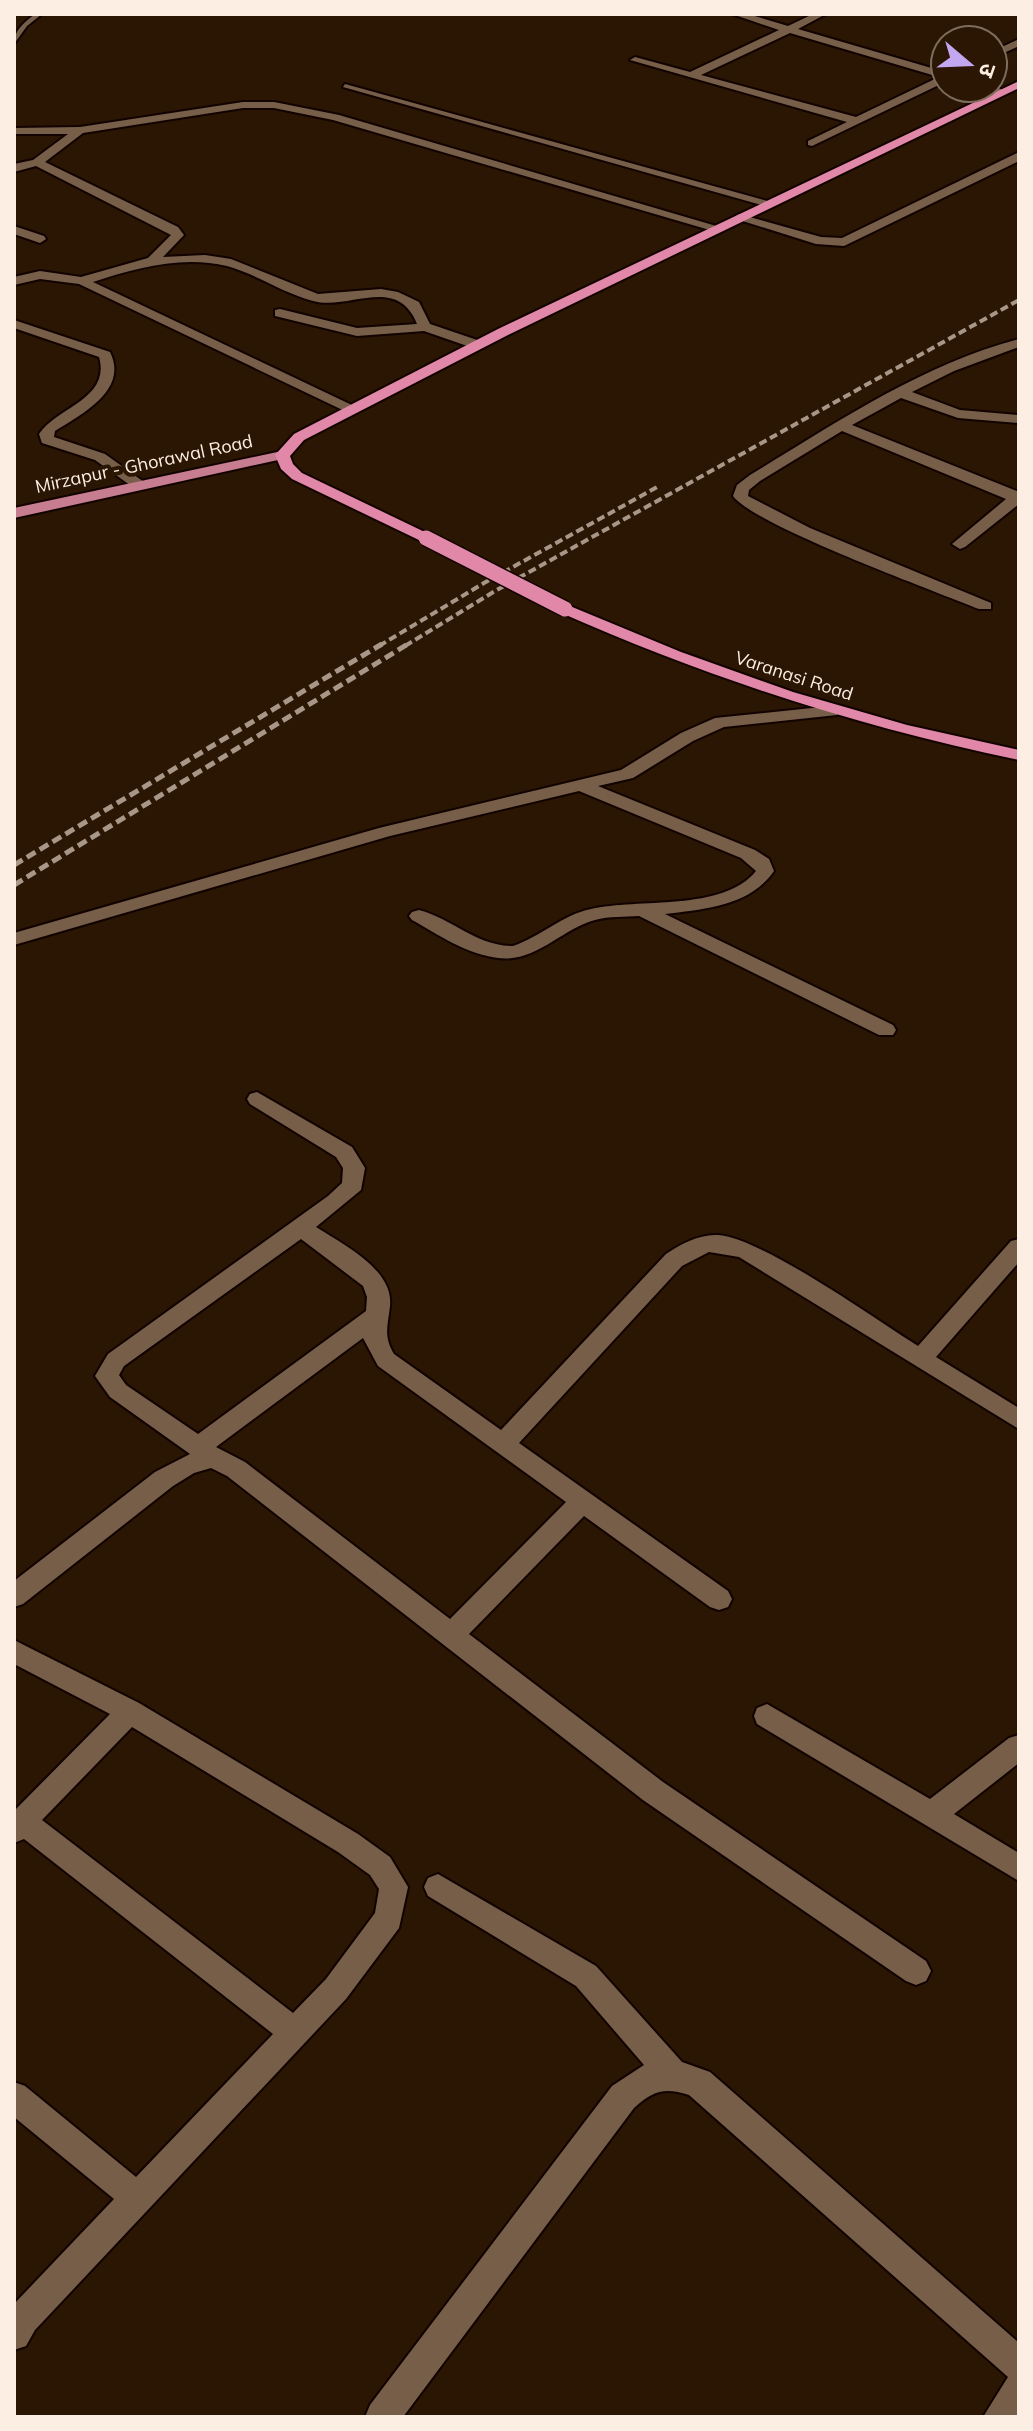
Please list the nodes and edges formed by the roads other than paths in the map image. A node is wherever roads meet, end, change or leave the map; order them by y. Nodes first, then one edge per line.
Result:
1 (39, 14) edge
2 (737, 14) edge
3 (821, 14) edge
4 (789, 29) junction
5 (14, 42) edge
6 (635, 60) dead end
7 (929, 72) edge
8 (690, 76) junction
9 (929, 85) edge
10 (345, 86) dead end
11 (968, 104) edge
12 (857, 121) junction
13 (80, 130) junction
14 (14, 131) edge
15 (812, 143) dead end
16 (1019, 156) edge
17 (37, 162) junction
18 (14, 168) edge
19 (768, 204) junction
20 (739, 218) junction
21 (717, 228) junction
22 (14, 230) edge
23 (40, 239) dead end
24 (153, 260) junction
25 (82, 281) junction
26 (15, 283) edge
27 (280, 313) dead end
28 (14, 324) edge
29 (425, 327) junction
30 (1019, 343) edge
31 (478, 345) junction
32 (899, 392) junction
33 (351, 410) junction
34 (1019, 419) edge
35 (842, 426) junction
36 (282, 455) junction
37 (139, 485) junction
38 (1018, 497) edge
39 (14, 513) edge
40 (960, 544) dead end
41 (985, 606) dead end
42 (831, 711) junction
43 (1019, 755) edge
44 (582, 786) junction
45 (639, 909) junction
46 (419, 916) dead end
47 (14, 939) edge
48 (886, 1030) dead end
49 (257, 1099) dead end
50 (301, 1228) junction
51 (1019, 1247) edge
52 (375, 1317) junction
53 (920, 1359) junction
54 (1019, 1420) edge
55 (503, 1444) junction
56 (206, 1452) junction
57 (583, 1501) junction
58 (14, 1596) edge
59 (719, 1599) dead end
60 (451, 1635) junction
61 (14, 1651) edge
62 (130, 1711) junction
63 (767, 1716) dead end
64 (1019, 1747) edge
65 (931, 1815) junction
66 (18, 1826) edge
67 (1019, 1868) edge
68 (438, 1887) dead end
69 (916, 1971) dead end
70 (295, 2033) junction
71 (671, 2073) junction
72 (14, 2097) edge
73 (137, 2198) junction
74 (14, 2334) edge
75 (1019, 2365) edge
76 (1019, 2389) edge
77 (382, 2417) edge
78 (1000, 2417) edge

1 - 5 lane
2 - 4 street
3 - 4 street
4 - 7 street
4 - 8 street
6 - 8 street
8 - 12 street
9 - 12 street
10 - 19 lane
11 - 19 highway
12 - 15 street
13 - 14 street
13 - 17 street
13 - 21 street
16 - 20 street
17 - 18 street
17 - 24 street
19 - 20 highway
20 - 21 highway
21 - 31 highway
22 - 23 street
24 - 25 street
24 - 29 street
25 - 26 street
25 - 33 street
27 - 29 street
28 - 37 street
29 - 31 street
30 - 32 street
31 - 33 highway
32 - 34 street
32 - 35 street
33 - 36 highway
35 - 38 street
35 - 41 street
36 - 37 main road, Mirzapur - Ghorawal Road
36 - 42 highway, Varanasi Road, bridge
37 - 39 main road, Mirzapur - Ghorawal Road
38 - 40 street
42 - 43 highway, Varanasi Road
42 - 44 street
44 - 45 street
44 - 47 street
45 - 46 street
45 - 48 street
49 - 50 street
50 - 52 street
50 - 56 street
51 - 53 street
52 - 55 street
52 - 56 street
53 - 54 street
53 - 55 street
55 - 57 street
56 - 58 street
56 - 60 street
57 - 59 street
57 - 60 street
60 - 69 street
61 - 62 street
62 - 66 street
62 - 70 street
63 - 65 street
64 - 65 street
65 - 67 street
66 - 70 street
68 - 71 street
70 - 73 street
71 - 75 street
71 - 77 street
72 - 73 street
73 - 74 street
76 - 78 street

